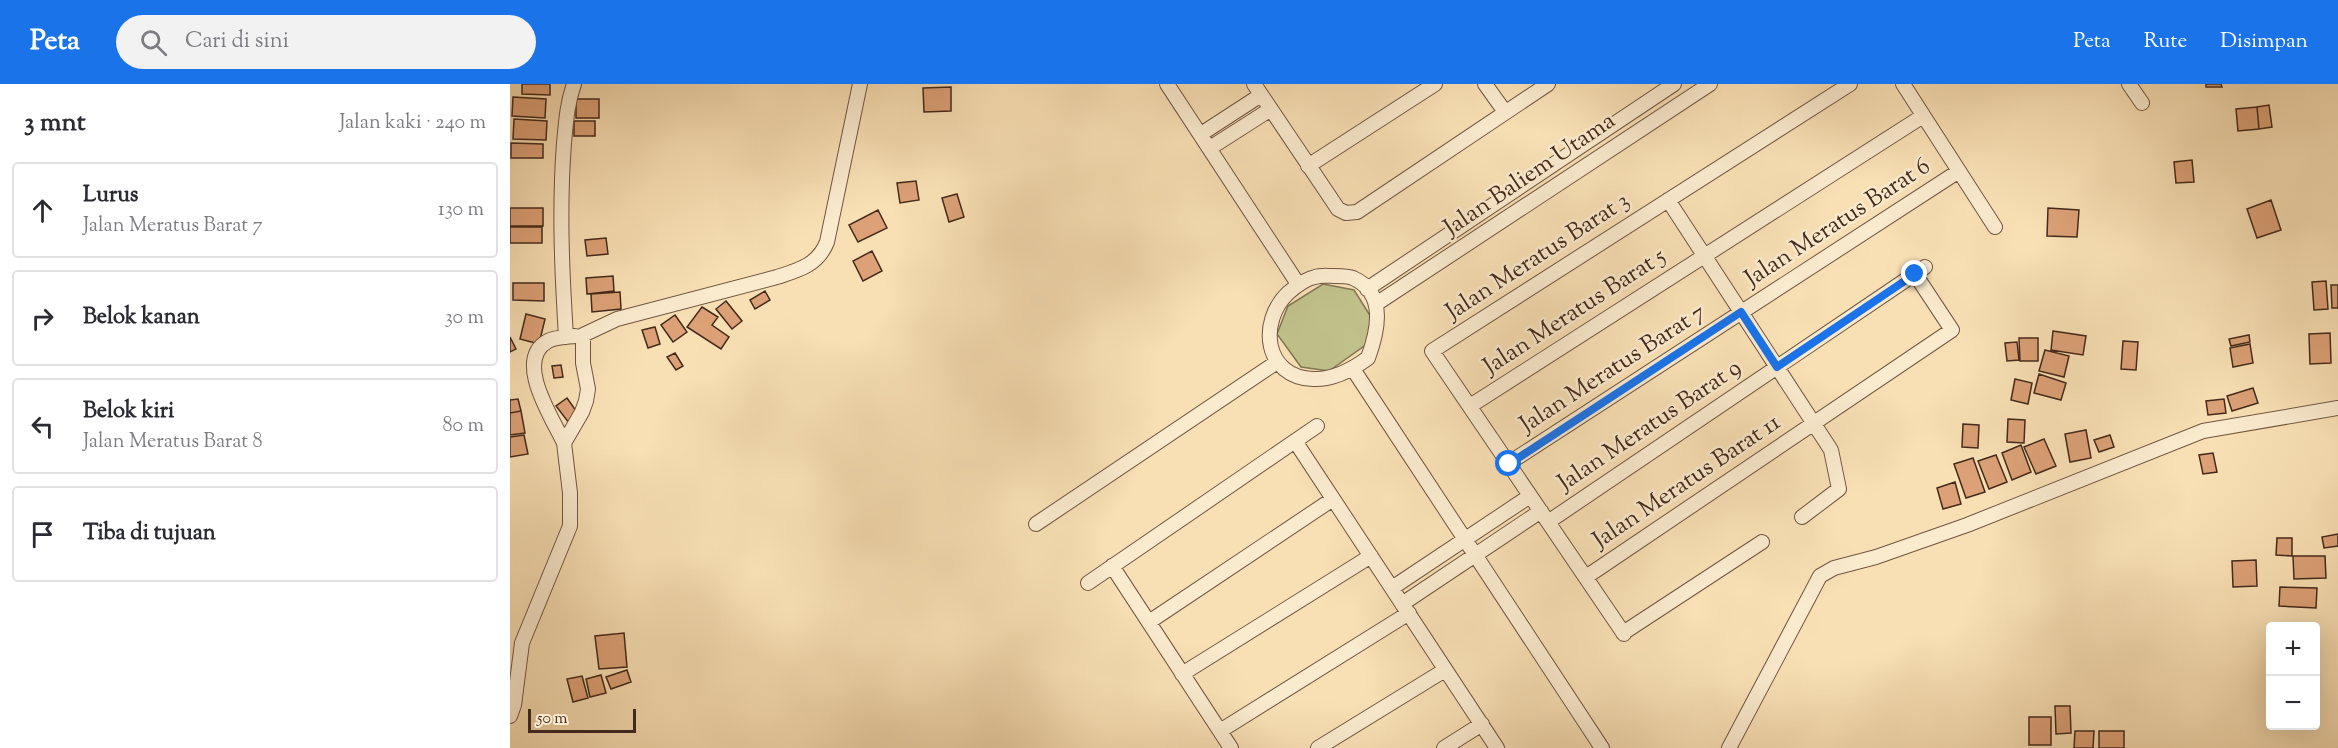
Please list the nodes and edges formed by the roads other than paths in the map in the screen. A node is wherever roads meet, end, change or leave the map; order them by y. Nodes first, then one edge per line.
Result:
1 (574, 84) edge
2 (860, 84) edge
3 (1167, 84) edge
4 (1435, 84) edge
5 (1485, 84) edge
6 (1548, 84) edge
7 (1674, 84) edge
8 (1710, 84) edge
9 (1850, 84) edge
10 (1903, 84) edge
11 (2129, 84) edge
12 (1258, 89) edge
13 (2142, 103) dead end
14 (1271, 109) junction
15 (1505, 112) junction
16 (1923, 116) junction
17 (1201, 134) junction
18 (1210, 148) junction
19 (1308, 166) junction
20 (1959, 171) junction
21 (1668, 200) junction
22 (1995, 227) dead end
23 (1705, 256) junction
24 (1298, 284) junction
25 (1367, 289) junction
26 (1376, 304) junction
27 (1741, 312) junction
28 (1952, 330) joint
29 (583, 335) junction
30 (566, 338) junction
31 (1277, 362) junction
32 (1777, 367) junction
33 (1353, 369) junction
34 (1470, 406) junction
35 (2338, 408) edge
36 (1814, 424) junction
37 (1317, 426) dead end
38 (1295, 441) junction
39 (564, 443) junction
40 (1509, 464) junction
41 (1530, 496) junction
42 (1333, 499) junction
43 (1545, 517) junction
44 (1802, 517) dead end
45 (1036, 524) dead end
46 (1465, 538) junction
47 (1762, 542) dead end
48 (1476, 555) junction
49 (1371, 556) junction
50 (1112, 566) junction
51 (1586, 577) junction
52 (1088, 583) dead end
53 (1392, 588) junction
54 (1405, 609) junction
55 (1149, 622) junction
56 (1445, 669) junction
57 (1182, 674) junction
58 (510, 716) edge
59 (1482, 724) junction
60 (1220, 730) junction
61 (1231, 748) edge
62 (1318, 748) edge
63 (1444, 748) edge
64 (1497, 748) edge
65 (1602, 748) edge
66 (1730, 748) edge

1 - 30 street
2 - 29 street
3 - 17 street
4 - 19 street
5 - 15 street
6 - 15 street
7 - 25 street, Jalan Baliem Utama
8 - 26 street, Jalan Baliem Utama
9 - 21 street, Jalan Meratus Barat 3
10 - 16 street
11 - 13 street
12 - 14 street
12 - 17 street
14 - 18 street
14 - 19 street
15 - 19 street
16 - 20 street
16 - 23 street, Jalan Meratus Barat 5
17 - 18 street
18 - 24 street
20 - 22 street
20 - 27 street, Jalan Meratus Barat 6
21 - 23 street
21 - 34 street, Jalan Meratus Barat 3
23 - 27 street
23 - 34 street, Jalan Meratus Barat 5
24 - 25 street
24 - 31 street
25 - 26 street
26 - 33 street
27 - 32 street
27 - 40 street, Jalan Meratus Barat 7
28 - 32 street, Jalan Meratus Barat 9
28 - 36 street, Jalan Meratus Barat 11
29 - 30 street
29 - 39 street
30 - 39 street
31 - 33 street
31 - 45 street
32 - 36 street
32 - 43 street, Jalan Meratus Barat 9
33 - 46 street
34 - 40 street
35 - 66 street
36 - 44 street
36 - 51 street, Jalan Meratus Barat 11
37 - 38 street
38 - 42 street
38 - 50 street
39 - 58 street
40 - 41 street
41 - 43 street
41 - 46 street
42 - 49 street
42 - 55 street
43 - 48 street, Jalan Meratus Barat 9
43 - 51 street
46 - 48 street
46 - 53 street
47 - 51 street
48 - 54 street, Jalan Meratus Barat 9
48 - 65 street
49 - 53 street
49 - 57 street
50 - 52 street
50 - 55 street
53 - 54 street
54 - 56 street
54 - 60 street, Jalan Meratus Barat 9
55 - 57 street
56 - 59 street
56 - 62 street
57 - 60 street
59 - 63 street
59 - 64 street
60 - 61 street

